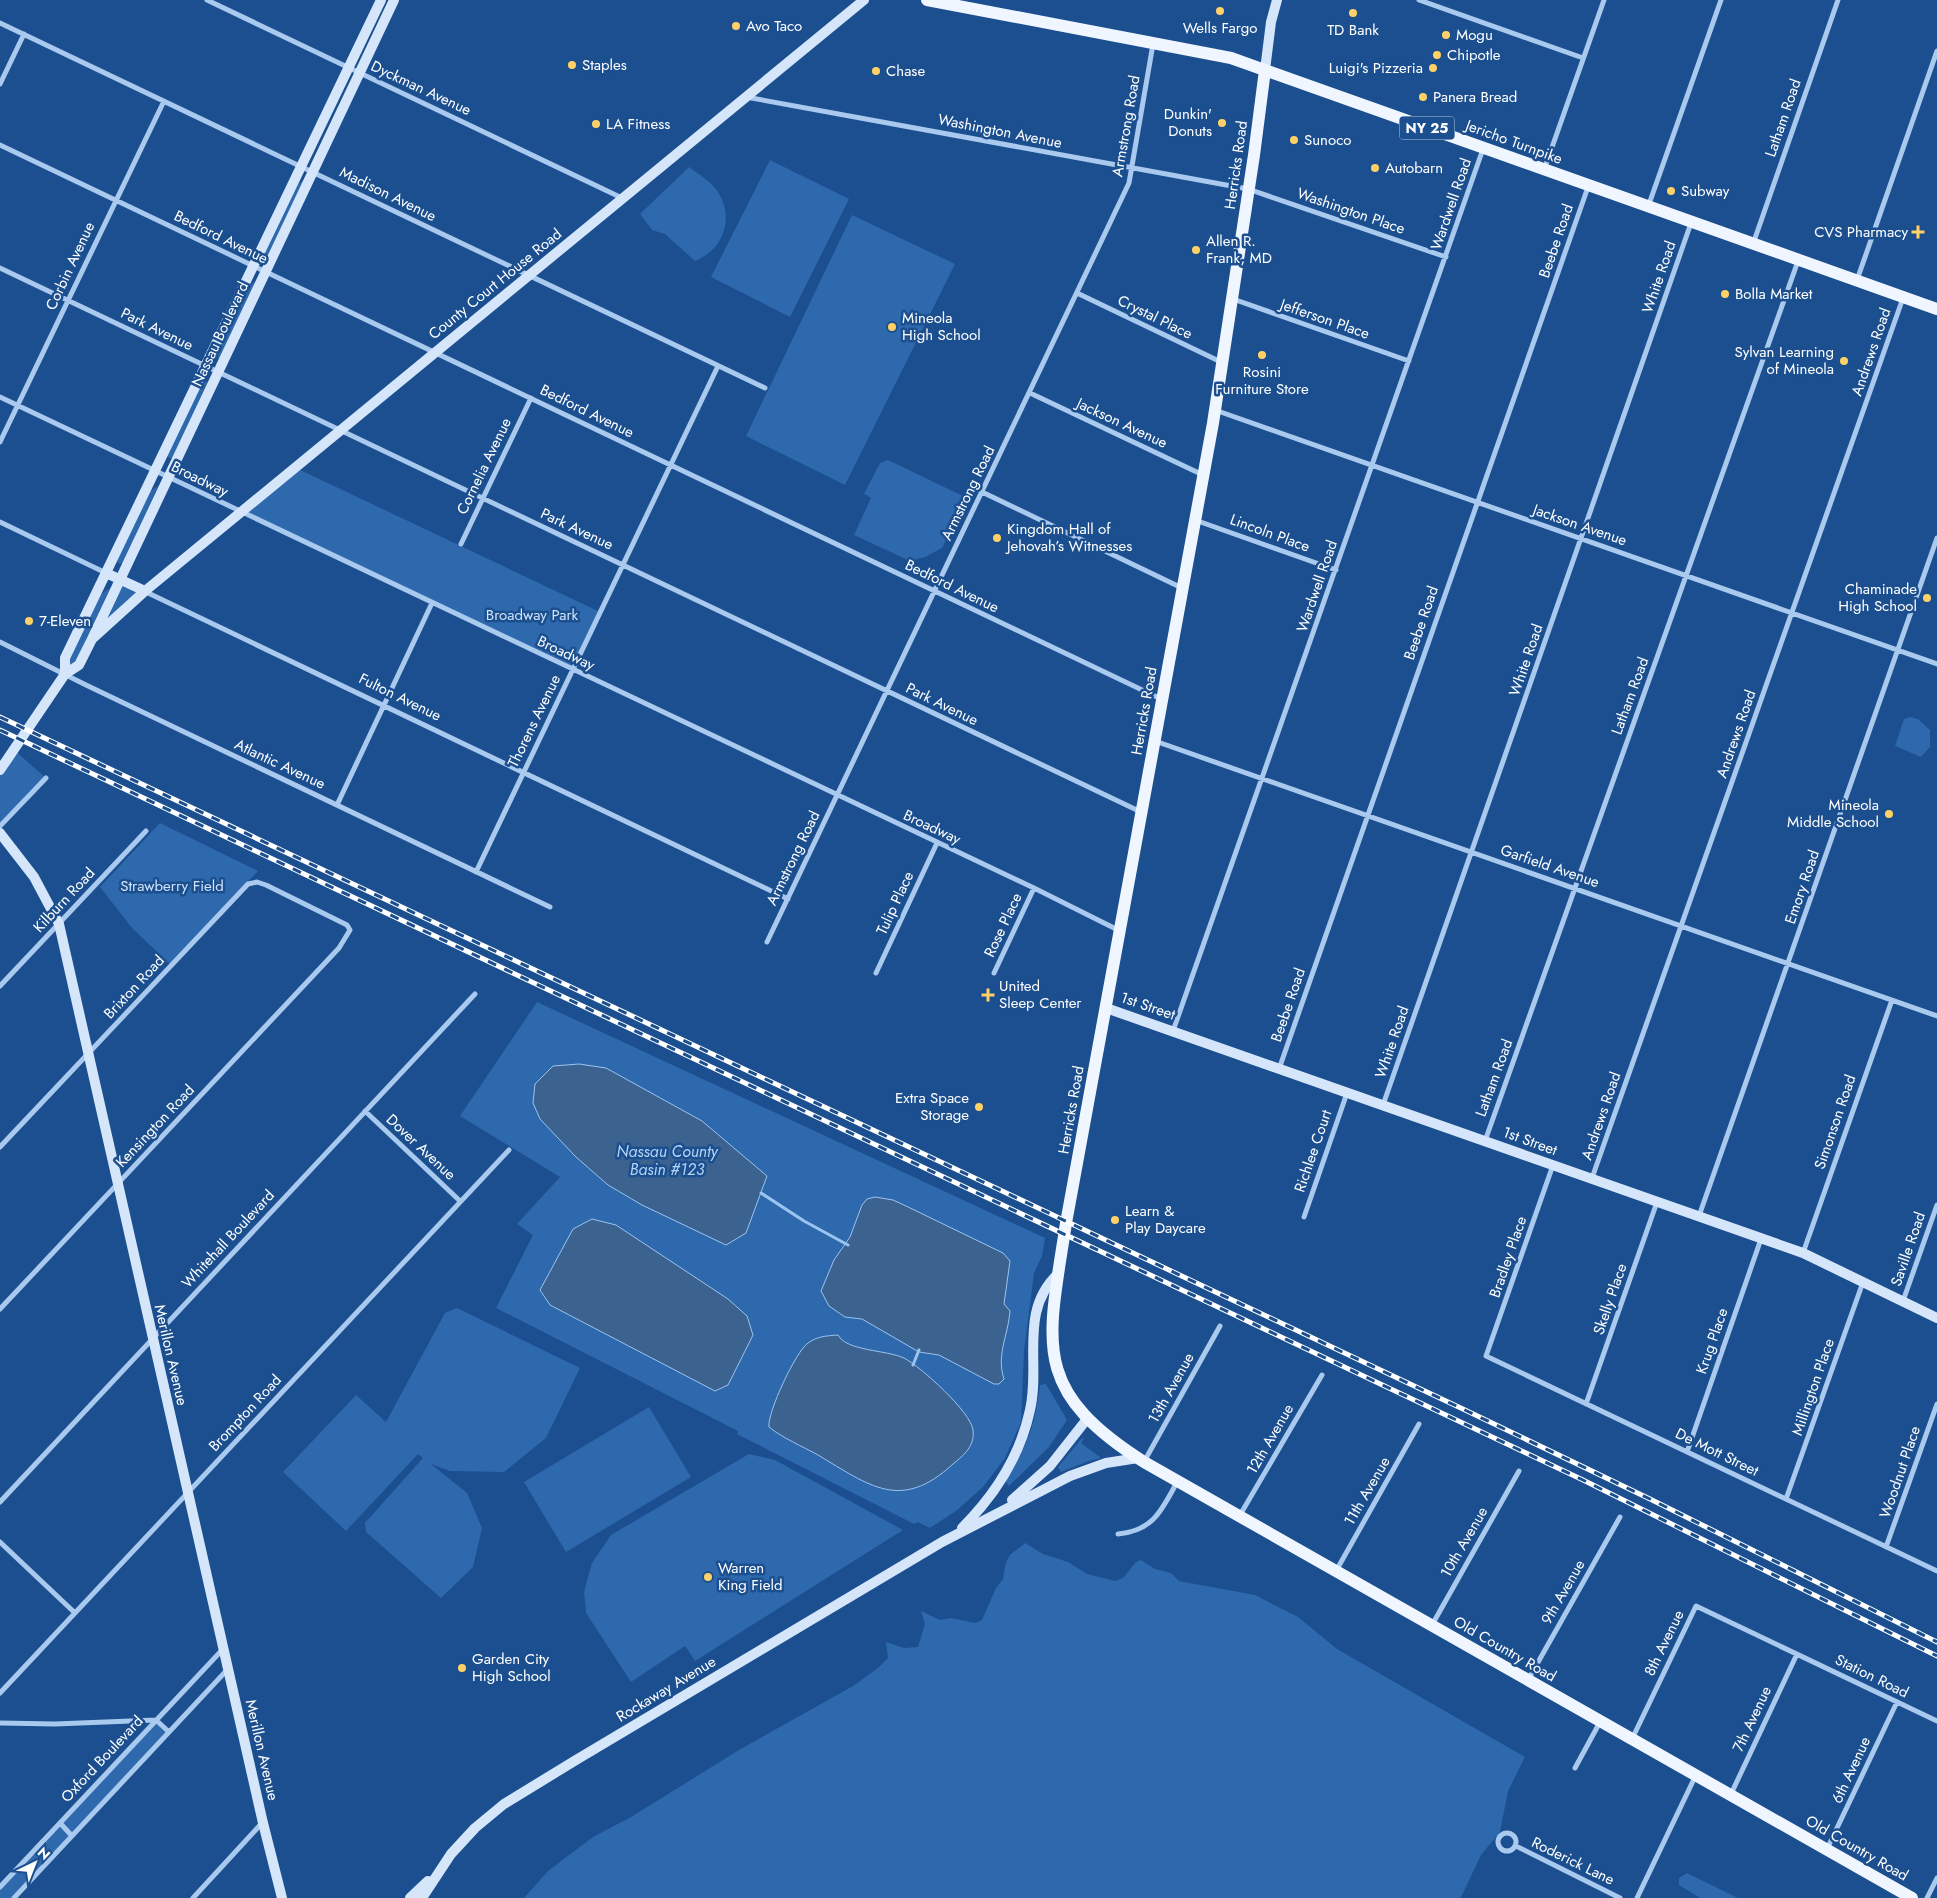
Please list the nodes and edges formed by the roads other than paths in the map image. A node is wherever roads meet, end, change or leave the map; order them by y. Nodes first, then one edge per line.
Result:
1 (207, 0) edge
2 (380, 0) edge
3 (394, 0) edge
4 (864, 0) edge
5 (927, 0) edge
6 (1277, 0) edge
7 (1419, 0) edge
8 (1604, 0) edge
9 (1721, 0) edge
10 (1838, 0) edge
11 (0, 23) edge
12 (24, 34) junction
13 (1153, 43) junction
14 (1937, 51) edge
15 (1584, 58) junction
16 (348, 67) junction
17 (1264, 70) junction
18 (360, 73) junction
19 (0, 84) edge
20 (746, 97) junction
21 (164, 101) junction
22 (0, 145) edge
23 (1483, 149) junction
24 (301, 166) junction
25 (1132, 169) junction
26 (1544, 170) junction
27 (313, 172) junction
28 (1589, 186) junction
29 (1248, 190) junction
30 (623, 198) junction
31 (116, 200) junction
32 (1648, 207) junction
33 (1691, 222) junction
34 (1752, 244) junction
35 (1446, 257) junction
36 (1798, 260) junction
37 (253, 266) junction
38 (0, 268) edge
39 (266, 272) junction
40 (529, 276) junction
41 (1857, 280) junction
42 (1077, 293) junction
43 (1903, 297) junction
44 (1233, 299) junction
45 (68, 300) junction
46 (1937, 309) edge
47 (435, 353) junction
48 (1409, 361) junction
49 (1223, 363) junction
50 (205, 366) junction
51 (718, 366) junction
52 (218, 372) junction
53 (765, 388) dead end
54 (1030, 393) junction
55 (0, 397) edge
56 (531, 398) junction
57 (18, 406) junction
58 (1215, 410) junction
59 (341, 430) junction
60 (0, 442) edge
61 (670, 465) junction
62 (1373, 465) junction
63 (155, 471) junction
64 (1203, 475) junction
65 (168, 478) junction
66 (982, 492) junction
67 (483, 498) junction
68 (1477, 502) junction
69 (242, 513) junction
70 (1195, 520) junction
71 (0, 522) edge
72 (1937, 538) edge
73 (1582, 539) junction
74 (461, 544) dead end
75 (623, 565) junction
76 (1336, 570) junction
77 (106, 573) junction
78 (1686, 576) junction
79 (120, 579) junction
80 (1183, 588) junction
81 (145, 591) junction
82 (935, 591) junction
83 (432, 603) junction
84 (1792, 613) junction
85 (92, 639) junction
86 (0, 642) edge
87 (1898, 650) junction
88 (1937, 664) edge
89 (572, 670) junction
90 (65, 674) junction
91 (887, 691) junction
92 (1163, 700) junction
93 (384, 705) junction
94 (1156, 741) junction
95 (0, 770) edge
96 (524, 772) junction
97 (46, 778) dead end
98 (1263, 778) junction
99 (837, 796) junction
100 (337, 805) junction
101 (1142, 813) junction
102 (1367, 815) junction
103 (0, 826) edge
104 (146, 831) dead end
105 (0, 833) edge
106 (936, 843) junction
107 (1471, 852) junction
108 (476, 872) junction
109 (1034, 888) junction
110 (1575, 888) junction
111 (788, 898) junction
112 (550, 907) dead end
113 (59, 924) junction
114 (1682, 926) junction
115 (1121, 932) junction
116 (767, 942) dead end
117 (328, 959) joint
118 (1788, 963) junction
119 (876, 973) dead end
120 (994, 973) dead end
121 (0, 986) edge
122 (475, 994) dead end
123 (1892, 1000) junction
124 (1106, 1008) junction
125 (1937, 1016) edge
126 (1173, 1031) junction
127 (87, 1054) junction
128 (1279, 1069) junction
129 (1347, 1093) junction
130 (1383, 1105) junction
131 (365, 1111) junction
132 (1485, 1141) junction
133 (0, 1148) edge
134 (509, 1150) dead end
135 (1553, 1165) junction
136 (1592, 1179) junction
137 (117, 1184) junction
138 (460, 1201) junction
139 (1657, 1202) junction
140 (1937, 1205) edge
141 (1304, 1217) dead end
142 (1699, 1217) junction
143 (1761, 1239) junction
144 (1802, 1253) junction
145 (1059, 1273) junction
146 (1863, 1282) junction
147 (1903, 1302) junction
148 (0, 1309) edge
149 (1937, 1318) edge
150 (1220, 1326) dead end
151 (152, 1339) junction
152 (1486, 1356) joint
153 (1322, 1375) dead end
154 (1586, 1404) junction
155 (1937, 1404) edge
156 (1087, 1419) junction
157 (1419, 1424) dead end
158 (1687, 1452) junction
159 (1141, 1460) junction
160 (1519, 1471) dead end
161 (1177, 1481) junction
162 (188, 1493) junction
163 (1786, 1499) junction
164 (0, 1502) edge
165 (996, 1513) junction
166 (1239, 1516) junction
167 (1620, 1517) dead end
168 (1118, 1534) dead end
169 (952, 1537) junction
170 (0, 1542) edge
171 (1886, 1547) junction
172 (1336, 1571) junction
173 (1937, 1571) edge
174 (75, 1613) junction
175 (1431, 1626) junction
176 (223, 1648) junction
177 (1797, 1654) junction
178 (228, 1670) junction
179 (1527, 1680) junction
180 (0, 1694) edge
181 (1897, 1702) junction
182 (156, 1720) junction
183 (1937, 1721) edge
184 (1600, 1722) junction
185 (0, 1723) edge
186 (169, 1732) junction
187 (1632, 1739) junction
188 (1575, 1768) dead end
189 (1696, 1775) junction
190 (1730, 1794) junction
191 (60, 1823) junction
192 (263, 1823) junction
193 (72, 1836) junction
194 (1516, 1846) dead end
195 (1827, 1850) junction
196 (436, 1874) junction
197 (1937, 1878) edge
198 (0, 1887) edge
199 (283, 1897) edge
200 (14, 1898) edge
201 (193, 1898) edge
202 (410, 1898) edge
203 (422, 1898) edge
204 (1620, 1898) edge
205 (1637, 1898) edge
206 (1912, 1898) edge
207 (1928, 1898) edge

1 - 16 street, Dyckman Avenue
2 - 16 main road, Nassau Boulevard
3 - 18 main road, Nassau Boulevard
4 - 20 main road, County Court House Road
5 - 13 main road, Jericho Turnpike / NY 25
6 - 17 main road, Herricks Road
7 - 15 street
8 - 15 street
9 - 32 street
10 - 34 street, Latham Road
11 - 12 street, Madison Avenue
12 - 19 street
12 - 21 street, Madison Avenue
13 - 17 main road, Jericho Turnpike / NY 25
13 - 25 street, Armstrong Road
14 - 41 street
15 - 26 street
16 - 18 street, Dyckman Avenue
16 - 24 main road, Nassau Boulevard
17 - 23 main road, Jericho Turnpike / NY 25
17 - 29 main road, Herricks Road
18 - 27 main road, Nassau Boulevard
18 - 30 street, Dyckman Avenue
20 - 25 street, Washington Avenue
20 - 30 main road, County Court House Road
21 - 24 street, Madison Avenue
21 - 31 street, Corbin Avenue
22 - 31 street, Bedford Avenue
23 - 26 main road, Jericho Turnpike / NY 25
23 - 35 street, Wardwell Road
24 - 27 street, Madison Avenue
24 - 37 main road, Nassau Boulevard
25 - 29 street, Washington Avenue
25 - 42 street, Armstrong Road
26 - 28 main road, Jericho Turnpike / NY 25
27 - 39 main road, Nassau Boulevard
27 - 40 street, Madison Avenue
28 - 32 main road, Jericho Turnpike / NY 25
28 - 68 street, Beebe Road
29 - 35 street, Washington Place
29 - 44 main road, Herricks Road
30 - 40 main road, County Court House Road
31 - 37 street, Bedford Avenue
31 - 45 street, Corbin Avenue
32 - 33 main road, Jericho Turnpike / NY 25
33 - 34 main road, Jericho Turnpike / NY 25
33 - 73 street, White Road
34 - 36 main road, Jericho Turnpike / NY 25
35 - 48 street, Wardwell Road
36 - 41 main road, Jericho Turnpike / NY 25
36 - 78 street, Latham Road
37 - 39 street, Bedford Avenue
37 - 50 main road, Nassau Boulevard
38 - 45 street, Park Avenue
39 - 47 street, Bedford Avenue
39 - 52 main road, Nassau Boulevard
40 - 47 main road, County Court House Road
40 - 51 street, Madison Avenue
41 - 43 main road, Jericho Turnpike / NY 25
42 - 49 street, Crystal Place
42 - 54 street, Armstrong Road
43 - 46 main road, Jericho Turnpike / NY 25
43 - 84 street, Andrews Road
44 - 48 street, Jefferson Place
44 - 49 main road, Herricks Road
45 - 50 street, Park Avenue
45 - 57 street, Corbin Avenue
47 - 56 street, Bedford Avenue
47 - 59 main road, County Court House Road
48 - 62 street, Wardwell Road
49 - 58 main road, Herricks Road
50 - 52 street, Park Avenue
50 - 63 main road, Nassau Boulevard
51 - 53 street, Madison Avenue
51 - 61 street, Thorens Avenue
52 - 59 street, Park Avenue
52 - 65 main road, Nassau Boulevard
54 - 64 street, Jackson Avenue
54 - 66 street, Armstrong Road
55 - 57 street, Broadway
56 - 61 street, Bedford Avenue
56 - 67 street, Cornelia Avenue
57 - 60 street, Corbin Avenue
57 - 63 street, Broadway
58 - 62 street, Jackson Avenue
58 - 64 main road, Herricks Road
59 - 67 street, Park Avenue
59 - 69 main road, County Court House Road
61 - 75 street, Thorens Avenue
61 - 82 street, Bedford Avenue
62 - 68 street, Jackson Avenue
62 - 76 street, Wardwell Road
63 - 65 street, Broadway
63 - 77 main road, Nassau Boulevard
64 - 70 main road, Herricks Road
65 - 69 street, Broadway
65 - 79 main road, Nassau Boulevard
66 - 80 street
66 - 82 street, Armstrong Road
67 - 74 street, Cornelia Avenue
67 - 75 street, Park Avenue
68 - 73 street, Jackson Avenue
68 - 102 street, Beebe Road
69 - 81 main road, County Court House Road
69 - 83 street, Broadway
70 - 76 street, Lincoln Place
70 - 80 main road, Herricks Road
71 - 77 street, Fulton Avenue
72 - 87 street, Emory Road
73 - 78 street, Jackson Avenue
73 - 107 street, White Road
75 - 89 street, Thorens Avenue
75 - 91 street, Park Avenue
76 - 98 street, Wardwell Road
77 - 79 main road, Fulton Avenue
77 - 90 main road, Nassau Boulevard
78 - 84 street, Jackson Avenue
78 - 110 street, Latham Road
79 - 81 main road, Fulton Avenue
79 - 85 main road, Nassau Boulevard
80 - 92 main road, Herricks Road
81 - 85 main road, County Court House Road
81 - 93 street, Fulton Avenue
82 - 91 street, Armstrong Road
82 - 92 street, Bedford Avenue
83 - 89 street, Broadway
83 - 93 street
84 - 87 street, Jackson Avenue
84 - 114 street, Andrews Road
85 - 90 main road, Nassau Boulevard
86 - 90 street, Atlantic Avenue
87 - 88 street, Jackson Avenue
87 - 118 street, Emory Road
89 - 96 street, Thorens Avenue
89 - 99 street, Broadway
90 - 95 main road, Nassau Boulevard
90 - 100 street, Atlantic Avenue
91 - 99 street, Armstrong Road
91 - 101 street, Park Avenue
92 - 94 main road, Herricks Road
93 - 96 street, Fulton Avenue
93 - 100 street
94 - 98 street, Garfield Avenue
94 - 101 main road, Herricks Road
96 - 108 street, Thorens Avenue
96 - 111 street, Fulton Avenue
97 - 103 street
98 - 102 street, Garfield Avenue
98 - 126 street, Wardwell Road
99 - 106 street, Broadway
99 - 111 street, Armstrong Road
100 - 108 street, Atlantic Avenue
101 - 115 main road, Herricks Road
102 - 107 street, Garfield Avenue
102 - 128 street, Beebe Road
104 - 113 street, Kilburn Road
105 - 113 main road, Merillon Avenue
106 - 109 street, Broadway
106 - 119 street, Tulip Place
107 - 110 street, Garfield Avenue
107 - 130 street, White Road
108 - 112 street, Atlantic Avenue
109 - 115 street, Broadway
109 - 120 street, Rose Place
110 - 114 street, Garfield Avenue
110 - 132 street, Latham Road
111 - 116 street, Armstrong Road
113 - 121 street, Kilburn Road
113 - 127 main road, Merillon Avenue
114 - 118 street, Garfield Avenue
114 - 136 street, Andrews Road
115 - 124 main road, Herricks Road
117 - 127 street, Brixton Road
117 - 137 street, Kensington Road
118 - 123 street, Garfield Avenue
118 - 142 street, Emory Road
122 - 131 street, Whitehall Boulevard
123 - 125 street, Garfield Avenue
123 - 144 street, Simonson Road
124 - 126 main road, 1st Street
124 - 145 main road, Herricks Road
126 - 128 main road, 1st Street
127 - 133 street, Brixton Road
127 - 137 main road, Merillon Avenue
128 - 129 main road, 1st Street
129 - 130 main road, 1st Street
129 - 141 street, Richlee Court
130 - 132 main road, 1st Street
131 - 138 street, Dover Avenue
131 - 151 street, Whitehall Boulevard
132 - 135 main road, 1st Street
134 - 138 street, Brompton Road
135 - 136 main road, 1st Street
135 - 152 street, Bradley Place
136 - 139 main road, 1st Street
137 - 148 street, Kensington Road
137 - 151 main road, Merillon Avenue
138 - 162 street, Brompton Road
139 - 142 main road, 1st Street
139 - 154 street, Skelly Place
140 - 147 street, Saville Road
142 - 143 main road, 1st Street
143 - 144 main road, 1st Street
143 - 158 street, Krug Place
144 - 146 main road, 1st Street
145 - 156 main road, Herricks Road
145 - 169 main road, Rockaway Avenue
146 - 147 main road, 1st Street
146 - 163 street, Millington Place
147 - 149 main road, 1st Street
150 - 159 street, 13th Avenue
151 - 162 main road, Merillon Avenue
151 - 164 street, Whitehall Boulevard
152 - 154 street, De Mott Street
153 - 166 street, 12th Avenue
154 - 158 street, De Mott Street
155 - 171 street, Woodnut Place
156 - 159 main road, Old Country Road
156 - 165 main road, Rockaway Avenue
157 - 172 street, 11th Avenue
158 - 163 street, De Mott Street
159 - 161 main road, Old Country Road
159 - 165 main road, Rockaway Avenue
160 - 175 street, 10th Avenue
161 - 166 main road, Old Country Road
161 - 168 street
162 - 174 street, Brompton Road
162 - 176 main road, Merillon Avenue
163 - 171 street, De Mott Street
165 - 169 main road, Rockaway Avenue
166 - 172 main road, Old Country Road
167 - 179 street, 9th Avenue
169 - 196 main road, Rockaway Avenue
170 - 174 street
171 - 173 street, De Mott Street
172 - 175 main road, Old Country Road
174 - 180 street, Brompton Road
175 - 179 main road, Old Country Road
176 - 178 main road, Merillon Avenue
176 - 182 street, Oxford Boulevard
177 - 181 street, Station Road
177 - 187 street, 8th Avenue
177 - 190 street, 7th Avenue
178 - 186 street, Oxford Boulevard
178 - 192 main road, Merillon Avenue
179 - 184 main road, Old Country Road
181 - 183 street, Station Road
181 - 195 street, 6th Avenue
182 - 185 street
182 - 186 street
182 - 191 street, Oxford Boulevard
184 - 187 main road, Old Country Road
184 - 188 street
186 - 193 street, Oxford Boulevard
187 - 189 main road, Old Country Road
189 - 190 main road, Old Country Road
189 - 205 street
190 - 195 main road, Old Country Road
191 - 193 street
191 - 198 street, Oxford Boulevard
192 - 199 main road, Merillon Avenue
192 - 201 street
193 - 200 street, Oxford Boulevard
194 - 204 street, Roderick Lane
195 - 206 main road, Old Country Road
196 - 202 main road
196 - 203 main road, Rockaway Avenue
197 - 207 street

